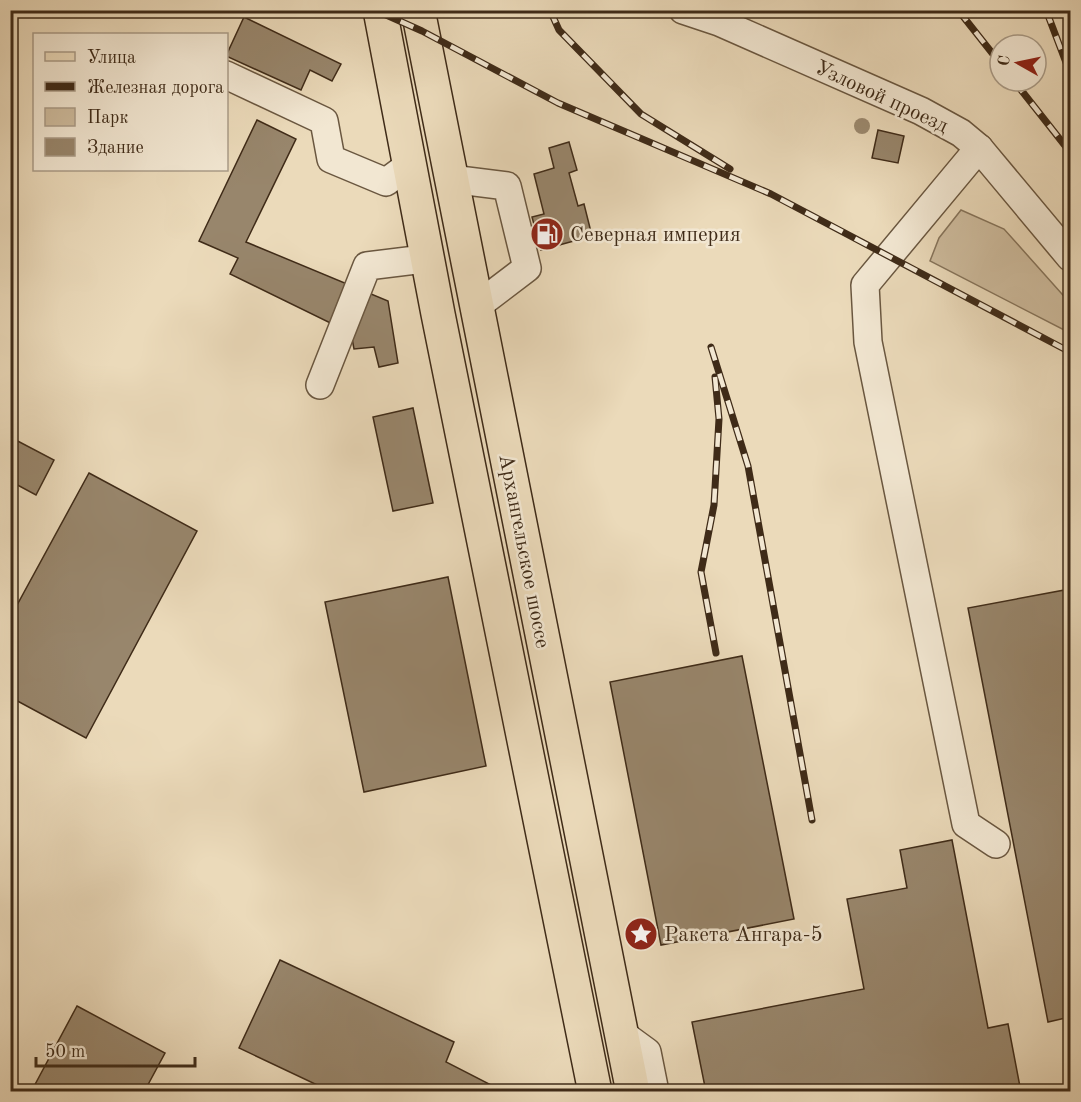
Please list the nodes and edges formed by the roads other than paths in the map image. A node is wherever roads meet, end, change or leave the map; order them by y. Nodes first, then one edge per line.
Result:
1 (381, 10) edge
2 (418, 10) edge
3 (683, 10) edge
4 (228, 76) edge
5 (979, 148) junction
6 (411, 176) junction
7 (451, 180) junction
8 (1071, 257) edge
9 (424, 259) dead end
10 (477, 306) junction
11 (438, 314) junction
12 (320, 385) dead end
13 (996, 844) dead end
14 (621, 1033) junction
15 (595, 1092) edge
16 (633, 1092) edge
17 (655, 1092) edge

1 - 6 main road, Архангельское шоссе
2 - 7 main road, Архангельское шоссе
3 - 5 street, Узловой проезд
4 - 6 street
5 - 8 street, Узловой проезд
5 - 13 street
6 - 7 main road
6 - 11 main road, Архангельское шоссе
7 - 10 main road, Архангельское шоссе
7 - 10 street
9 - 12 street
10 - 11 main road
10 - 14 main road, Архангельское шоссе
11 - 15 main road, Архангельское шоссе
14 - 16 main road, Архангельское шоссе
14 - 17 street

